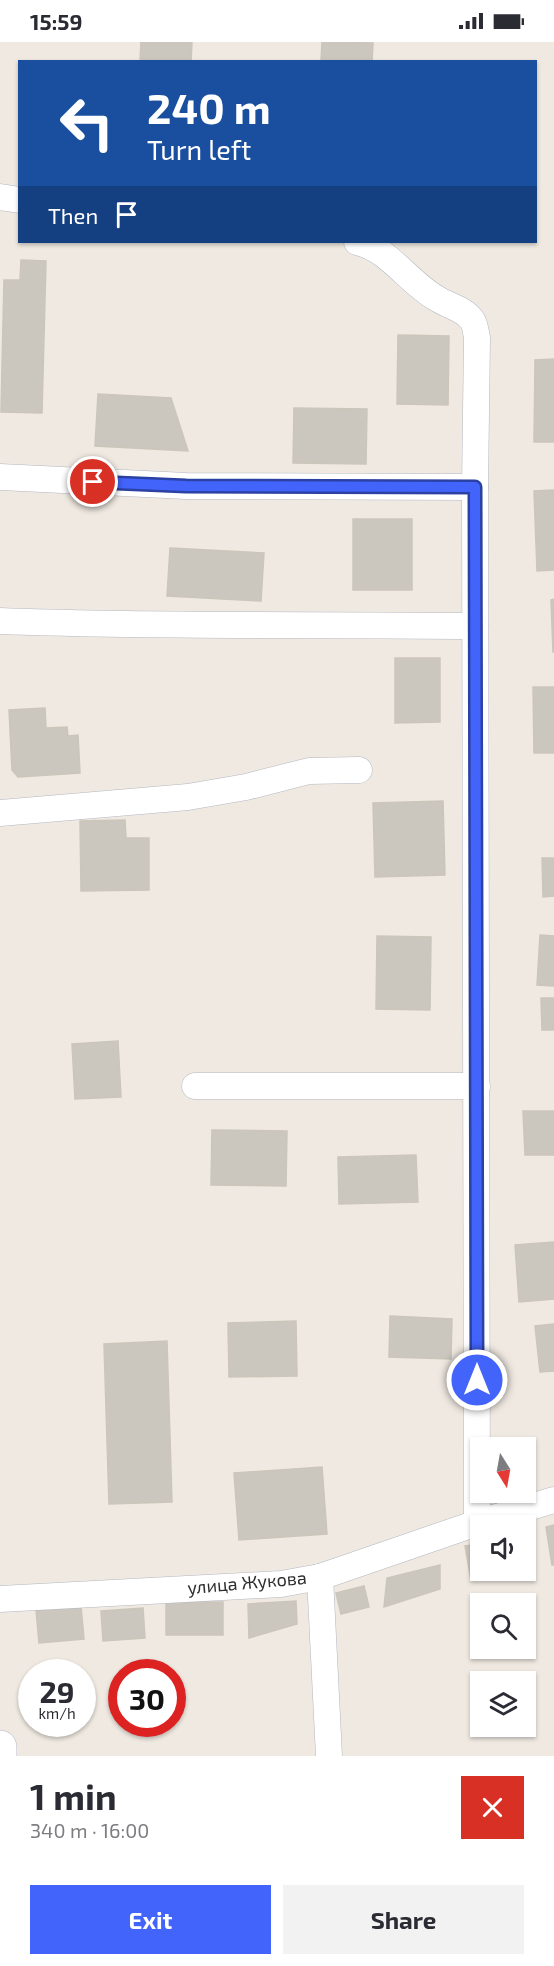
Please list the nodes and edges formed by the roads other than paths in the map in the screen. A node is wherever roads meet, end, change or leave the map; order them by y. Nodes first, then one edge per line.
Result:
1 (0, 197) edge
2 (18, 200) edge
3 (362, 243) edge
4 (0, 477) edge
5 (475, 487) junction
6 (0, 621) edge
7 (475, 626) junction
8 (358, 770) dead end
9 (0, 813) edge
10 (195, 1086) dead end
11 (477, 1086) junction
12 (554, 1500) edge
13 (477, 1515) edge
14 (504, 1515) edge
15 (470, 1525) edge
16 (320, 1577) junction
17 (0, 1599) edge
18 (0, 1747) edge
19 (0, 1756) edge
20 (329, 1756) edge

1 - 2 street
3 - 5 street
4 - 5 street
5 - 7 street
6 - 7 street
7 - 11 street
8 - 9 street
10 - 11 street
11 - 13 street
12 - 14 street, улица Жукова
15 - 16 street, улица Жукова
16 - 17 street, улица Жукова
16 - 20 street
18 - 19 street

